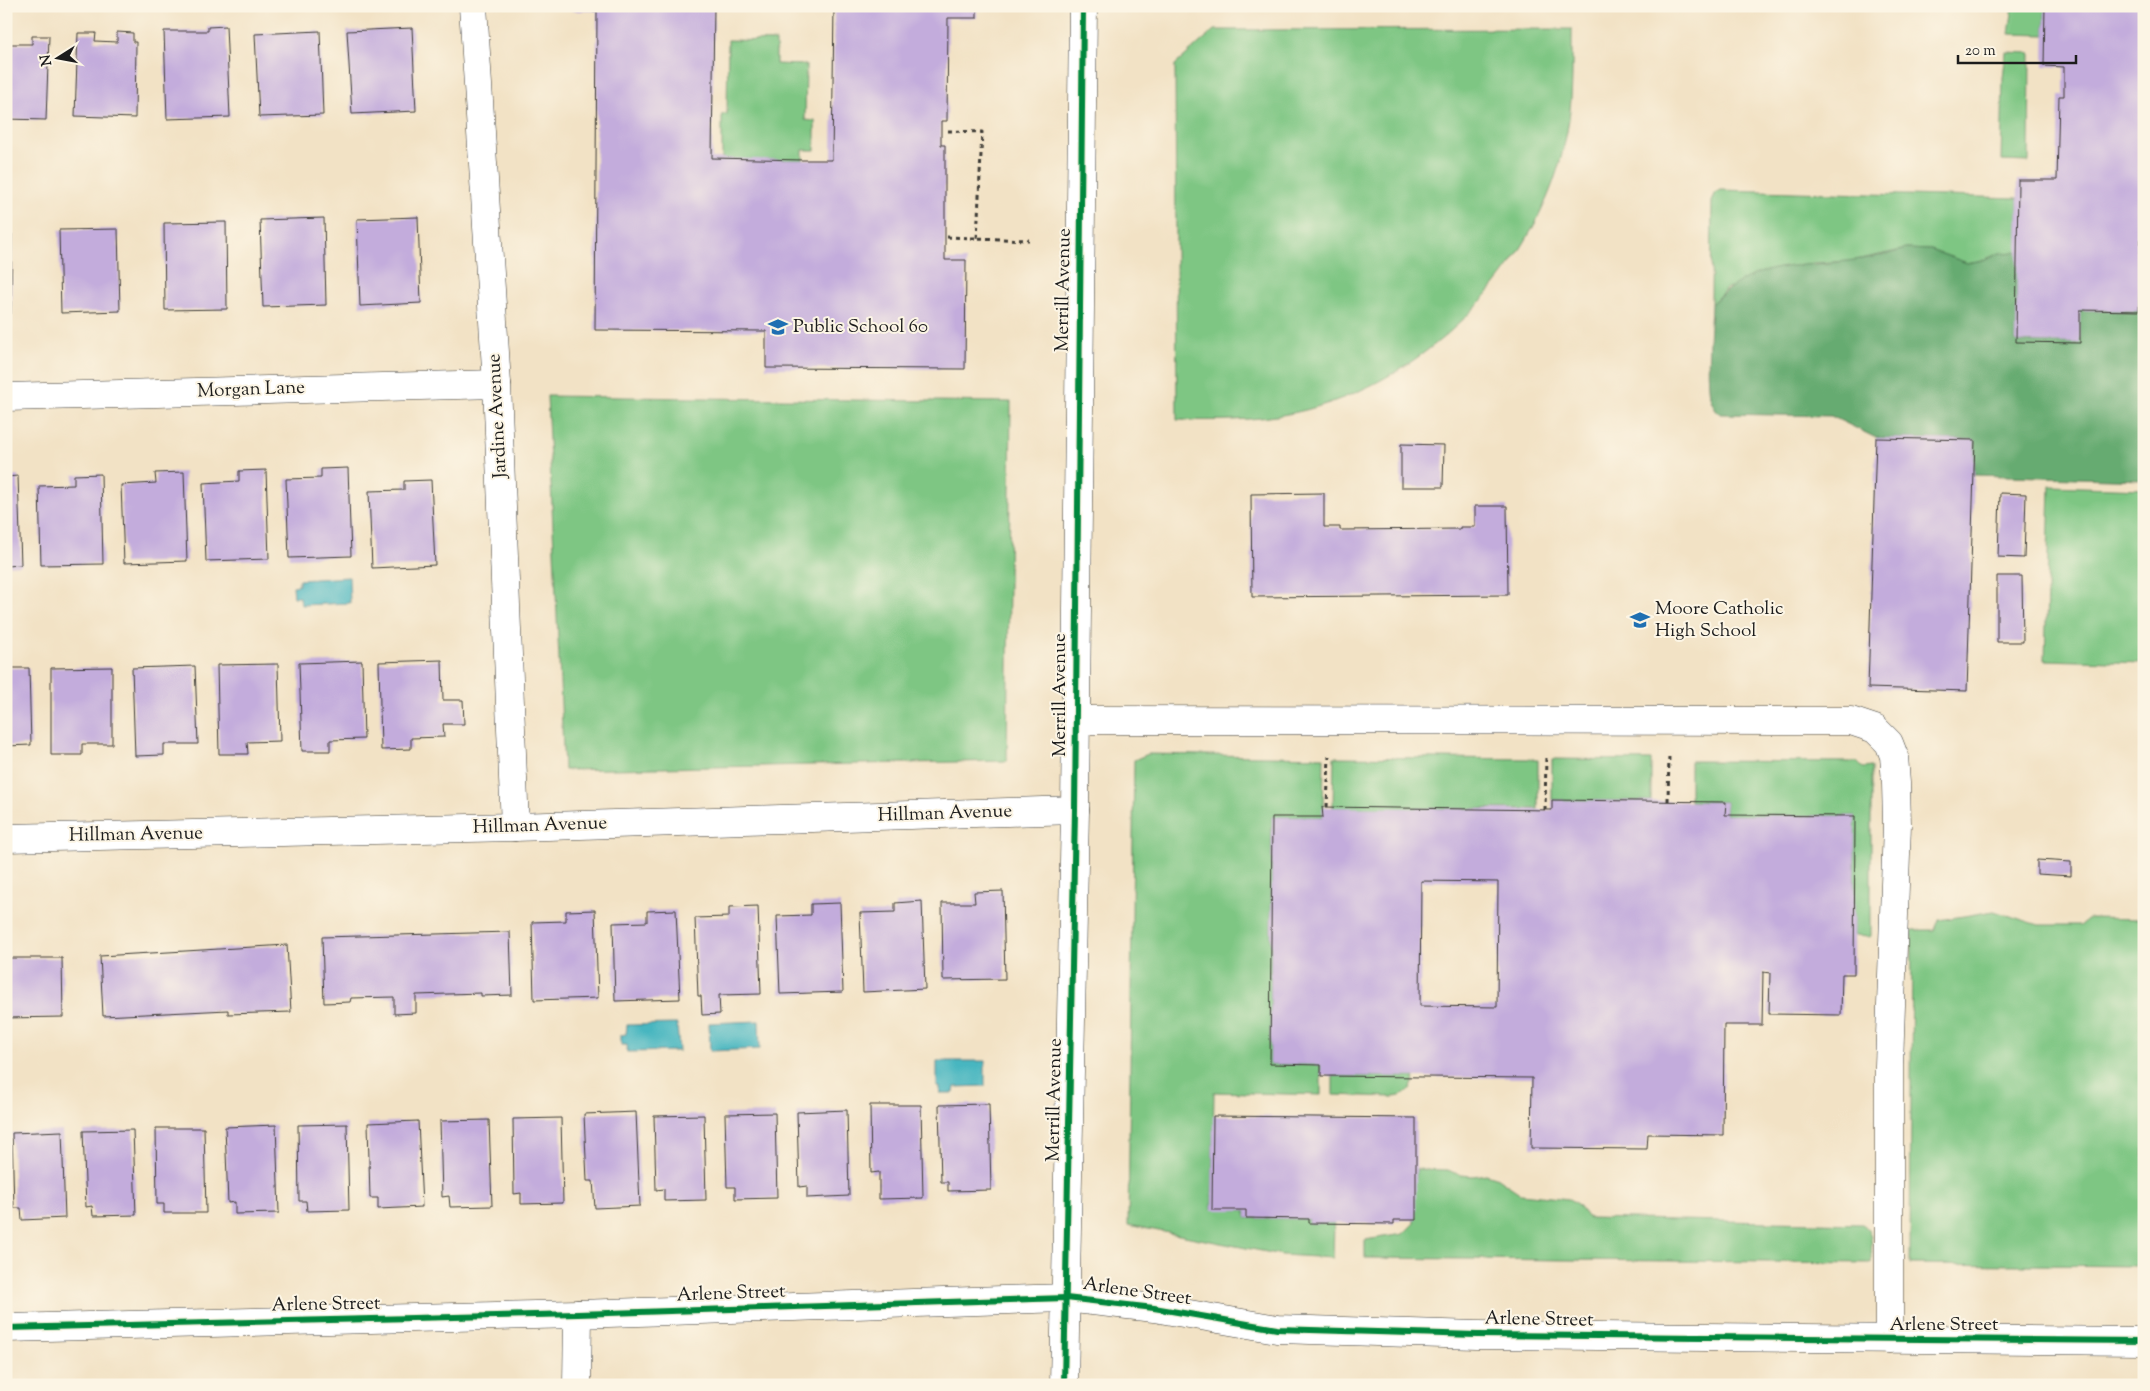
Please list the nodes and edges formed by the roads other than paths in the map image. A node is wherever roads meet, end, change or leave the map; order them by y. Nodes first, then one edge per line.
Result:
1 (474, 6) edge
2 (1083, 6) edge
3 (497, 384) junction
4 (6, 397) edge
5 (1075, 720) junction
6 (1074, 810) junction
7 (515, 827) junction
8 (6, 838) edge
9 (1066, 1298) junction
10 (578, 1314) junction
11 (6, 1328) edge
12 (1889, 1339) junction
13 (2144, 1341) edge
14 (577, 1385) edge
15 (1064, 1385) edge

1 - 3 street, Jardine Avenue
2 - 5 street, Merrill Avenue
3 - 4 street, Morgan Lane
3 - 7 street, Jardine Avenue
5 - 6 street, Merrill Avenue
5 - 12 street
6 - 7 street, Hillman Avenue
6 - 9 street, Merrill Avenue
7 - 8 street, Hillman Avenue
9 - 10 street, Arlene Street
9 - 12 street, Arlene Street
9 - 15 street, Merrill Avenue
10 - 11 street, Arlene Street
10 - 14 street
12 - 13 street, Arlene Street

